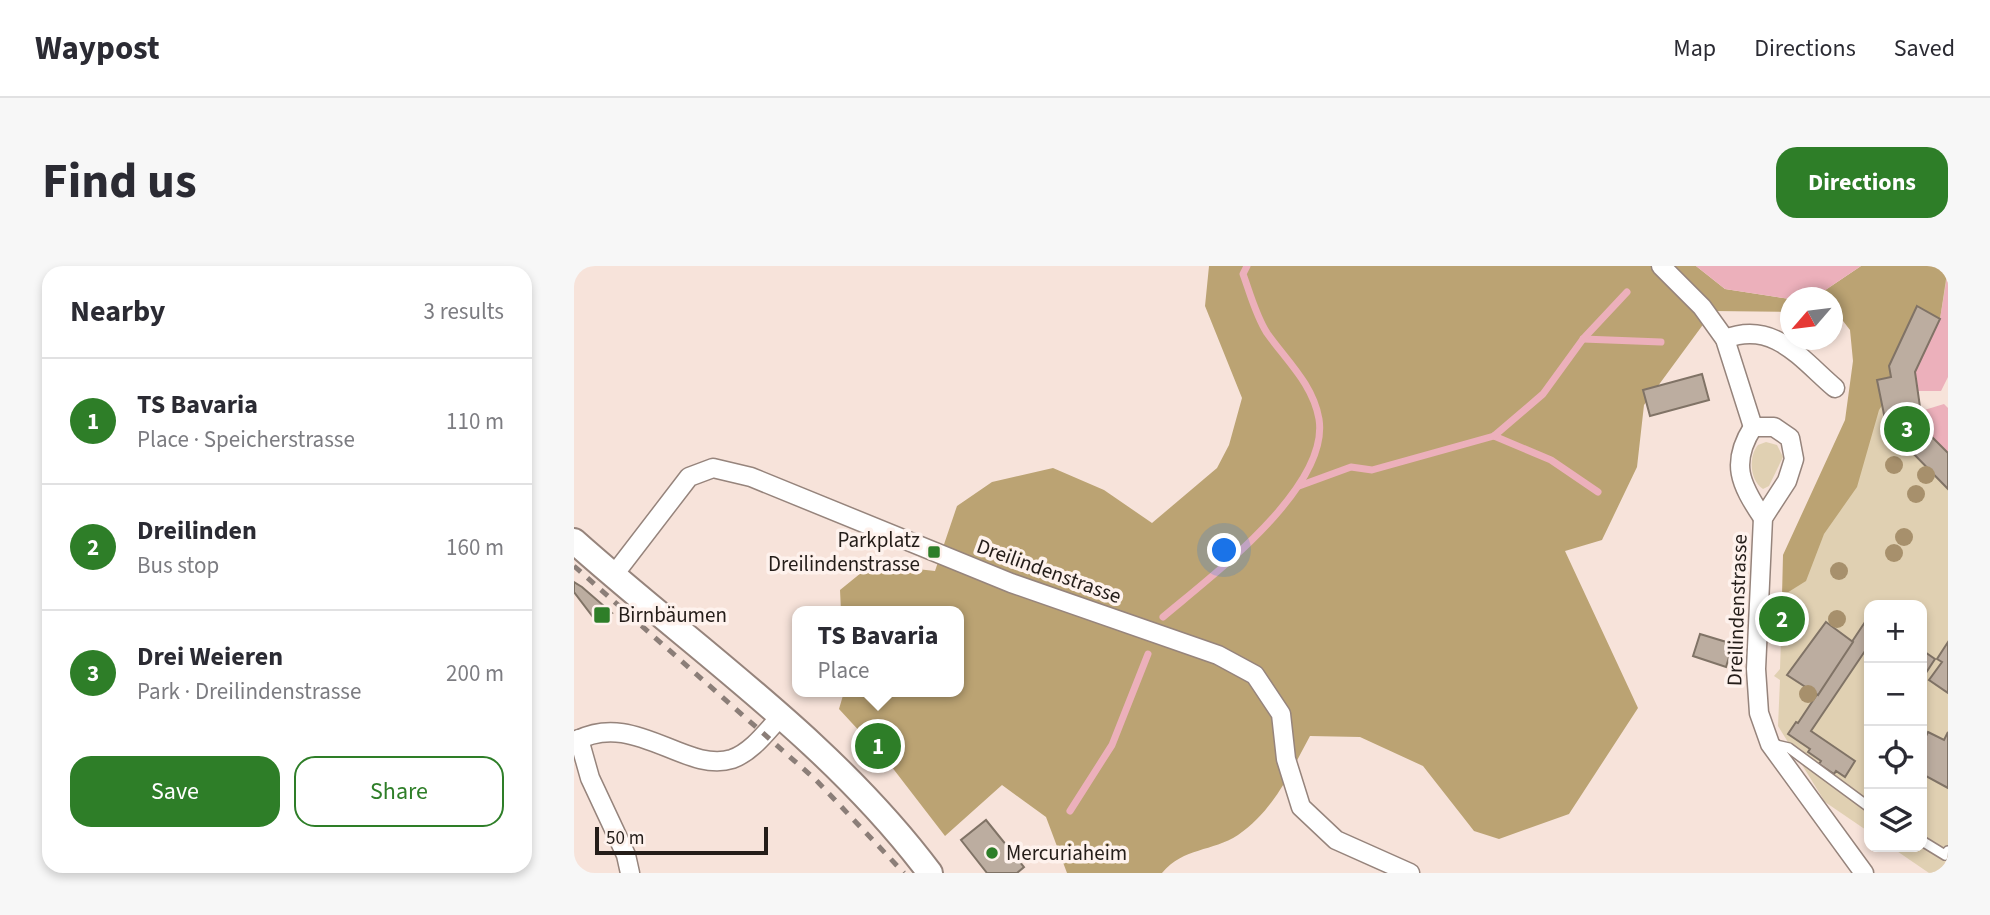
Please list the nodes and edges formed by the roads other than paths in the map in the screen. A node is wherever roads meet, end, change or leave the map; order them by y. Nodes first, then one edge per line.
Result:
1 (1661, 266) edge
2 (1725, 339) junction
3 (1835, 388) dead end
4 (1753, 427) junction
5 (1763, 518) junction
6 (574, 541) edge
7 (613, 576) junction
8 (781, 716) junction
9 (577, 740) edge
10 (1770, 744) junction
11 (1864, 803) edge
12 (1927, 844) edge
13 (1948, 851) edge
14 (630, 873) edge
15 (930, 873) edge
16 (1409, 873) edge
17 (1864, 873) edge

1 - 2 street
2 - 3 street
2 - 4 street
4 - 5 street, Dreilindenstrasse
4 - 5 street, Dreilindenstrasse
5 - 10 street, Dreilindenstrasse
6 - 7 main road
7 - 8 main road
7 - 16 street, Dreilindenstrasse
8 - 9 street
8 - 15 main road
9 - 14 street
10 - 11 lane
10 - 17 street, Dreilindenstrasse
12 - 13 lane

